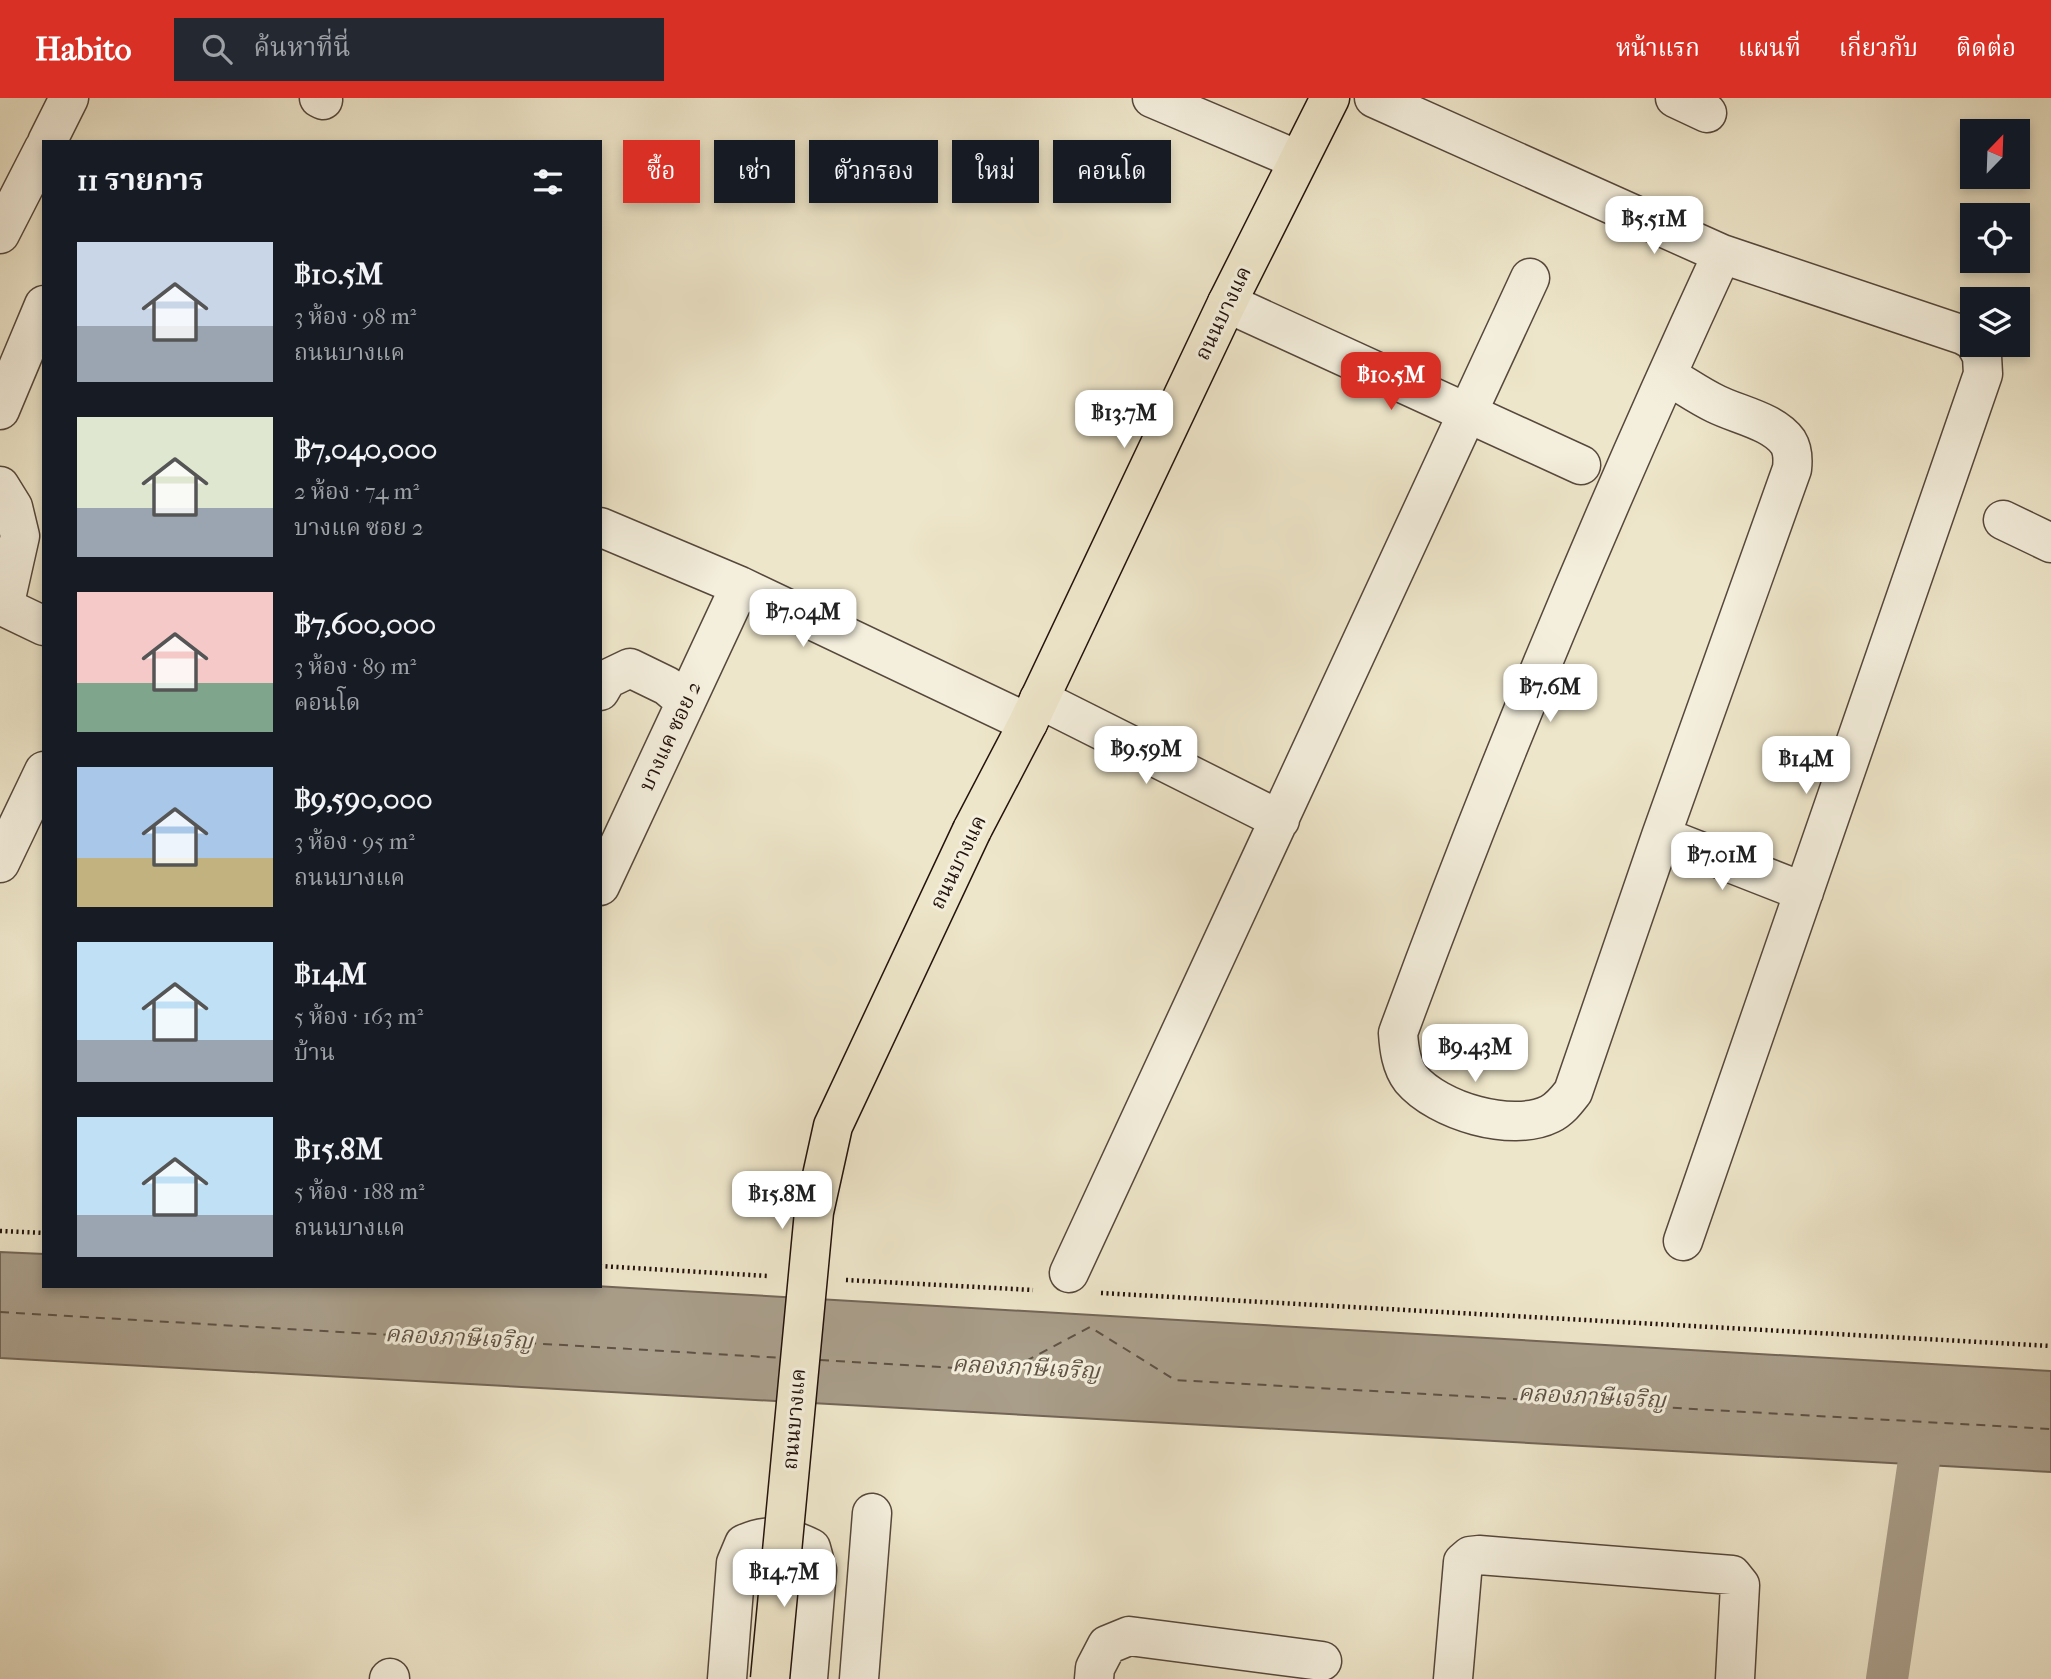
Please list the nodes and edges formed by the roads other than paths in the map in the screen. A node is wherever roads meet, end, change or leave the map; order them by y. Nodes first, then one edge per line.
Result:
1 (69, 98) edge
2 (1152, 98) edge
3 (1329, 98) edge
4 (1374, 98) edge
5 (48, 140) edge
6 (42, 152) edge
7 (1298, 160) junction
8 (0, 234) edge
9 (1723, 254) junction
10 (1530, 278) dead end
11 (1227, 303) junction
12 (42, 310) edge
13 (1960, 334) edge
14 (1982, 357) edge
15 (1668, 376) junction
16 (0, 410) edge
17 (1467, 414) junction
18 (1581, 465) dead end
19 (0, 486) edge
20 (2003, 520) dead end
21 (602, 528) edge
22 (2051, 543) edge
23 (740, 586) junction
24 (2, 606) edge
25 (42, 625) edge
26 (602, 688) edge
27 (686, 702) junction
28 (1034, 711) junction
29 (42, 775) edge
30 (1280, 820) junction
31 (611, 835) edge
32 (1661, 836) junction
33 (0, 863) edge
34 (602, 877) edge
35 (1804, 892) junction
36 (1683, 1241) dead end
37 (1069, 1286) road end
38 (872, 1513) dead end
39 (1322, 1661) dead end
40 (727, 1679) edge
41 (770, 1679) edge
42 (808, 1679) edge
43 (859, 1679) edge
44 (1094, 1679) edge
45 (1453, 1679) edge
46 (1735, 1679) edge

1 - 5 street
2 - 7 street
3 - 7 main road, ถนนบางแค
4 - 9 street
6 - 8 street
7 - 11 main road, ถนนบางแค
9 - 13 street
9 - 15 street
10 - 17 street
11 - 17 street
11 - 28 main road, ถนนบางแค
12 - 16 street
14 - 35 street
15 - 32 street
15 - 32 street
17 - 18 street
17 - 30 street
19 - 24 street
20 - 22 street
21 - 23 street
23 - 27 street, บางแค ซอย 2
23 - 28 street
24 - 25 street
26 - 27 street
27 - 31 street, บางแค ซอย 2
28 - 30 street
28 - 41 main road, ถนนบางแค, bridge
29 - 33 street
30 - 37 street
31 - 34 street, บางแค ซอย 2
32 - 35 street
35 - 36 street
38 - 43 street
39 - 44 street
40 - 42 street
45 - 46 street

